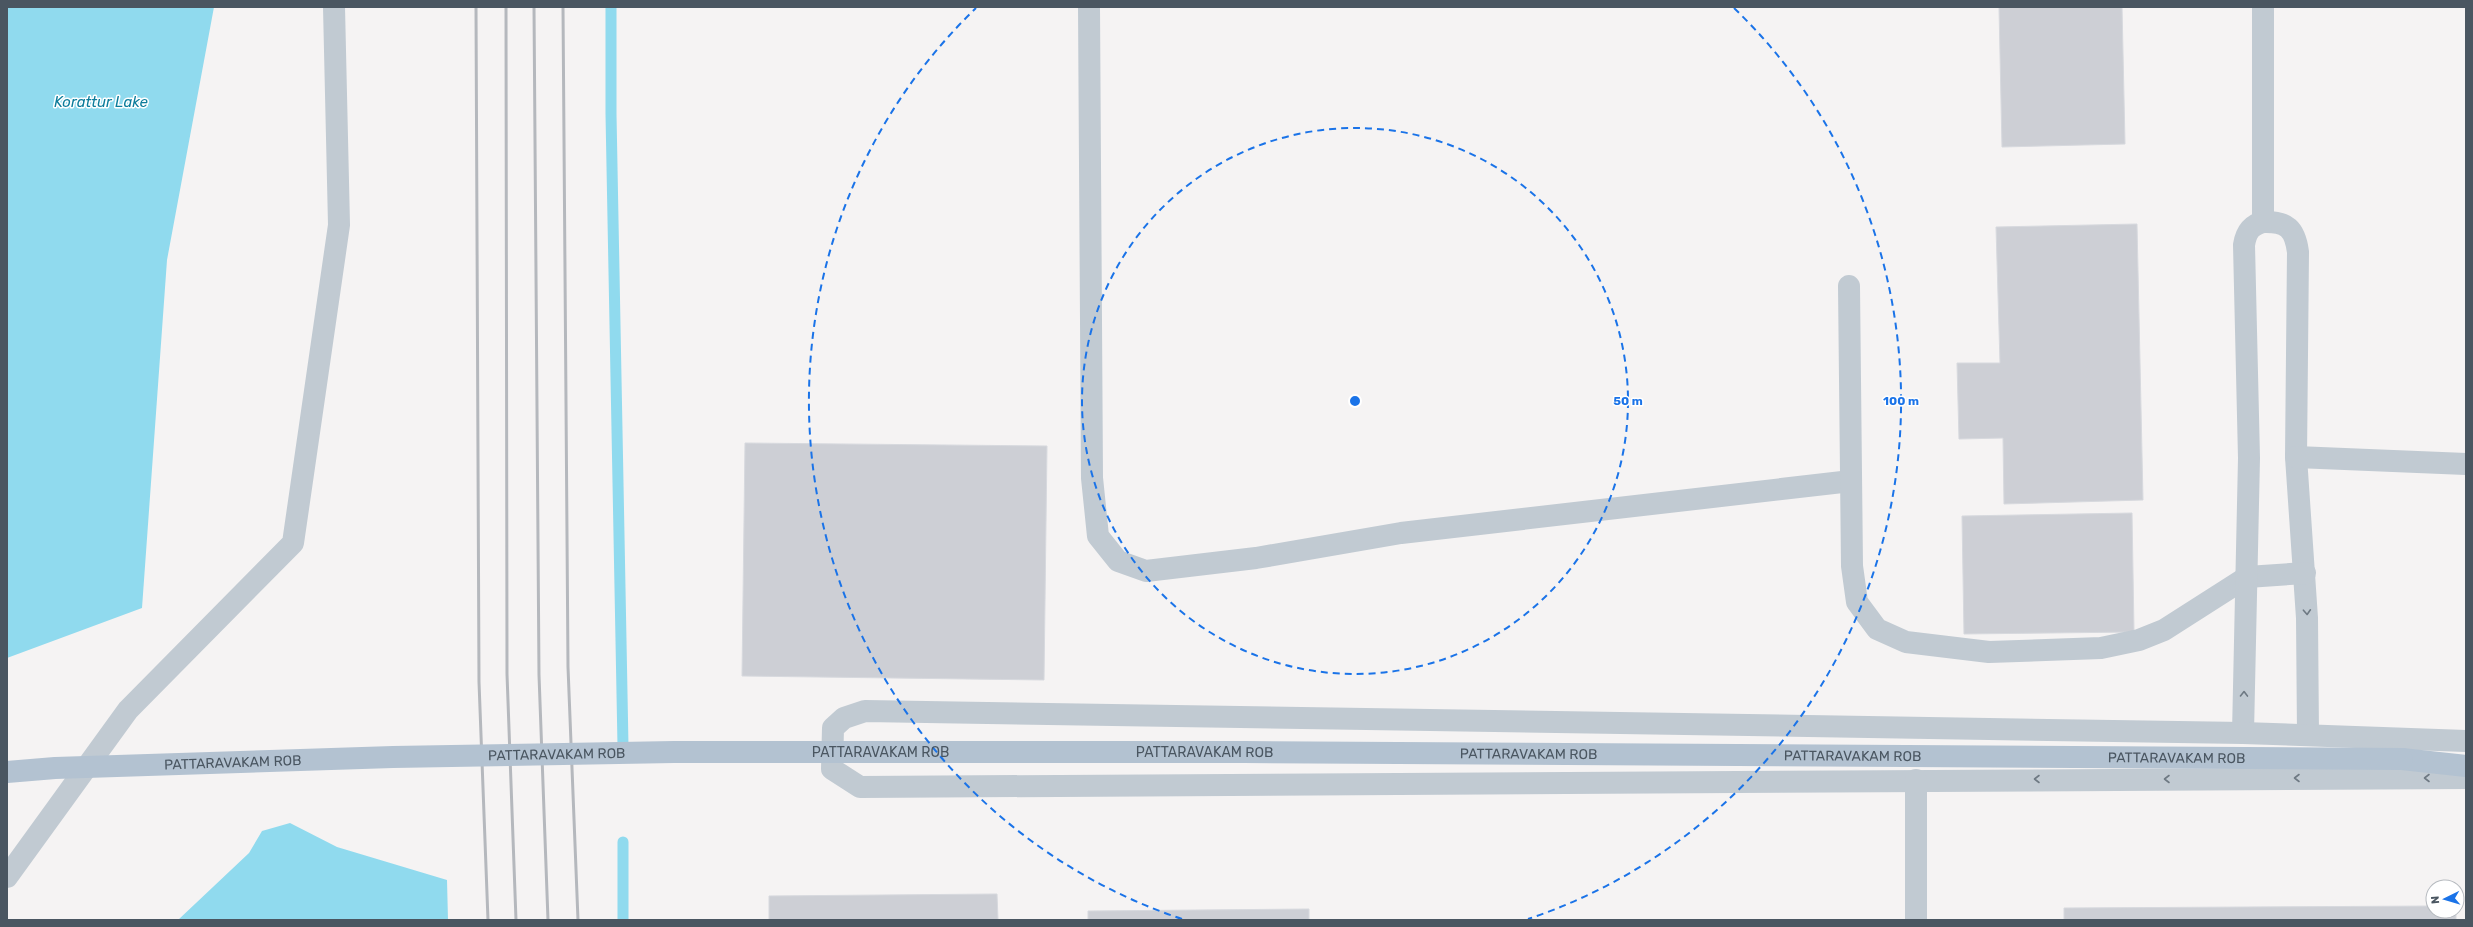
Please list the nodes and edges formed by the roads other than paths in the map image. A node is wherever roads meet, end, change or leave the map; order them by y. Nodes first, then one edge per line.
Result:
1 (334, 7) edge
2 (1089, 7) edge
3 (2263, 7) edge
4 (2263, 222) junction
5 (1849, 286) dead end
6 (2296, 457) junction
7 (2466, 464) edge
8 (1851, 481) junction
9 (2305, 574) junction
10 (2247, 577) junction
11 (2243, 733) junction
12 (2308, 735) junction
13 (2466, 741) edge
14 (2466, 755) edge
15 (2402, 759) junction
16 (2466, 766) edge
17 (7, 772) edge
18 (2466, 778) edge
19 (1916, 780) junction
20 (7, 877) edge
21 (1916, 920) edge

1 - 20 street
2 - 8 street
3 - 4 street
4 - 6 street
4 - 10 street
5 - 8 street
6 - 7 street
6 - 9 street
8 - 10 street
9 - 10 street
9 -> 12 street
11 -> 10 street
11 - 12 street
11 - 19 street
12 - 13 street
14 - 15 main road, PATTARAVAKAM ROB
15 - 16 main road, PATTARAVAKAM ROB
15 - 17 main road, PATTARAVAKAM ROB, bridge
18 -> 19 street
19 - 21 street

